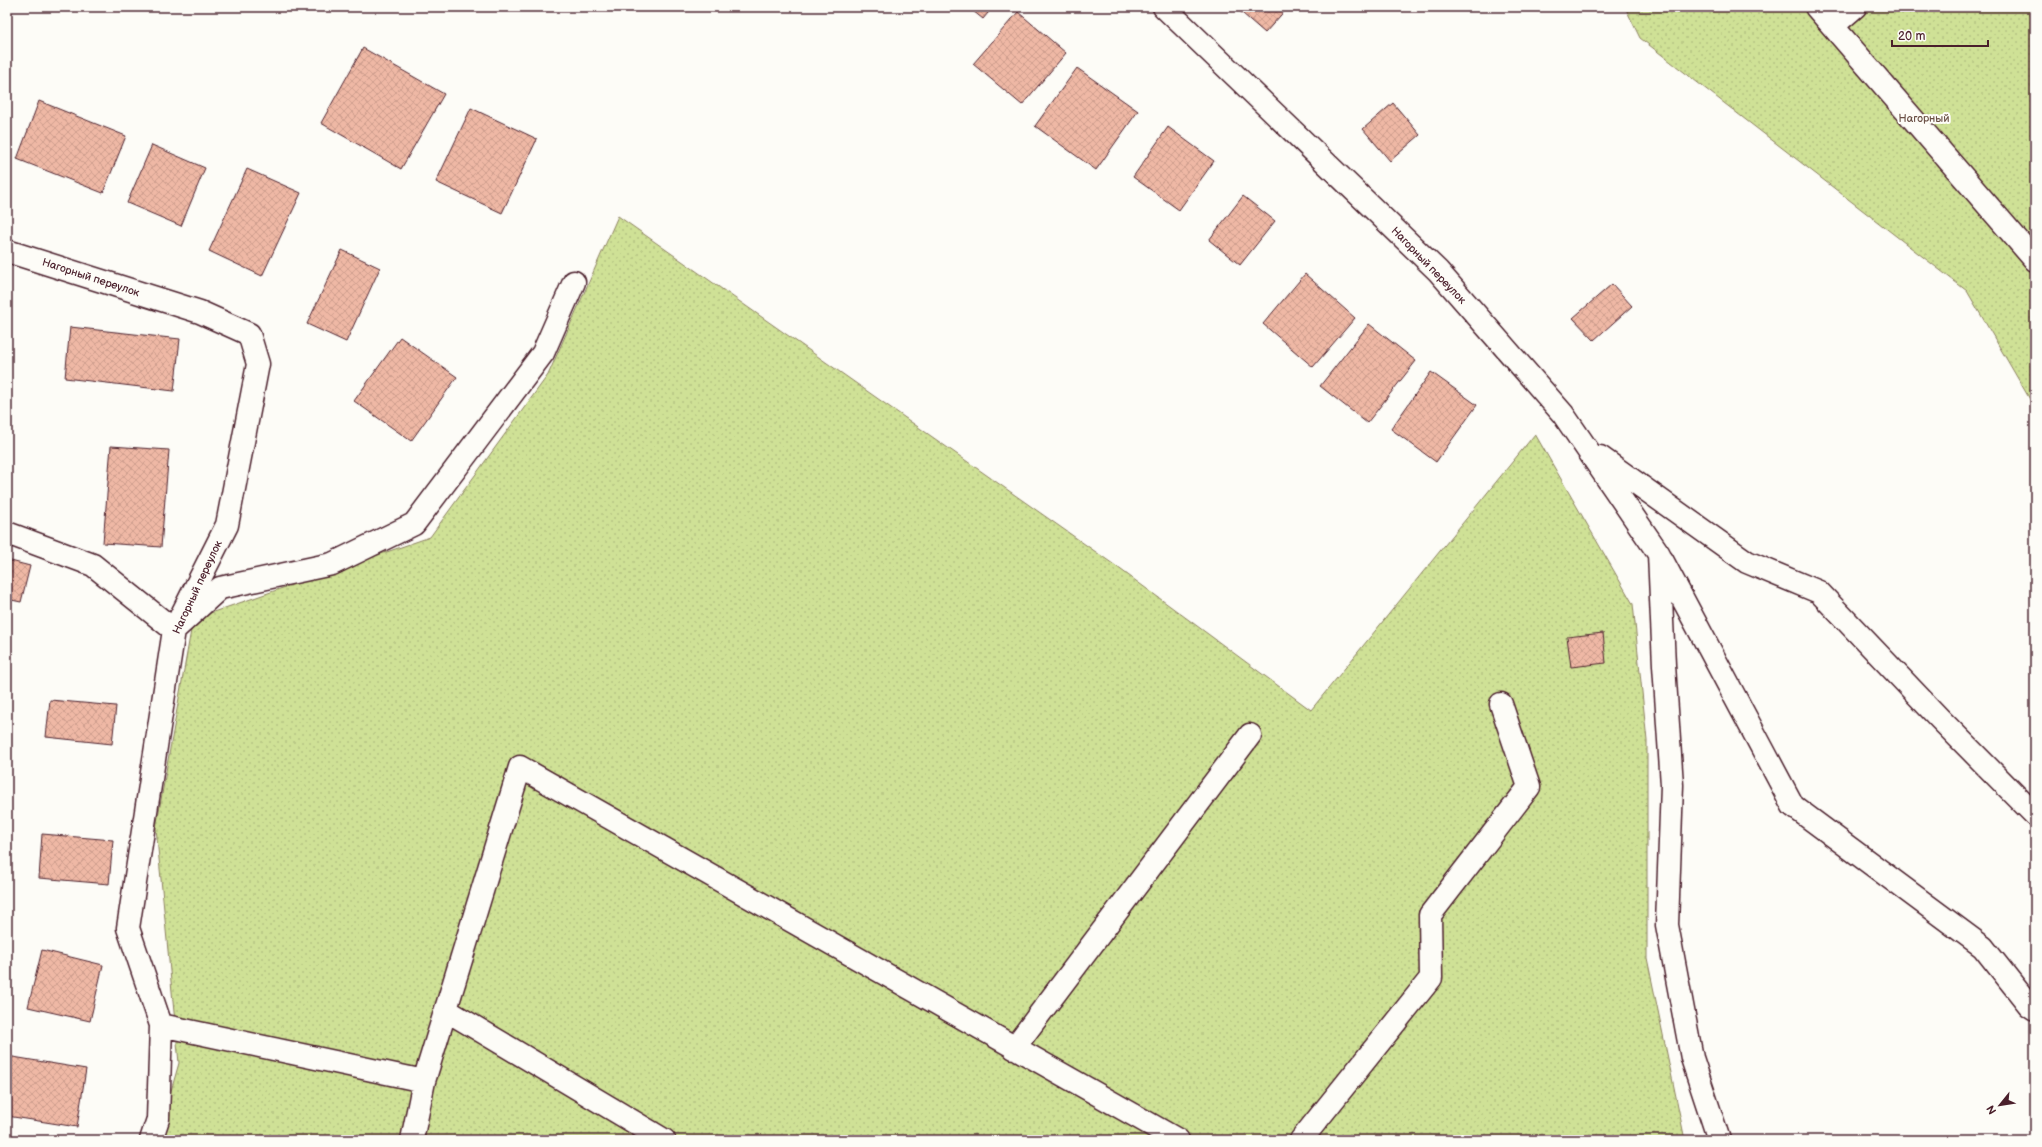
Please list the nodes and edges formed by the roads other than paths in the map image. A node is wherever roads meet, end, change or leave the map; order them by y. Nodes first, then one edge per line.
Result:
1 (1164, 7) edge
2 (1816, 7) edge
3 (1855, 7) edge
4 (1833, 26) junction
5 (7, 250) edge
6 (2035, 260) edge
7 (574, 282) dead end
8 (1600, 457) dead end
9 (7, 533) edge
10 (1657, 552) junction
11 (174, 630) junction
12 (1501, 704) dead end
13 (1250, 735) dead end
14 (2035, 815) edge
15 (2035, 1009) edge
16 (446, 1010) junction
17 (161, 1026) junction
18 (1014, 1048) junction
19 (424, 1081) junction
20 (151, 1140) edge
21 (412, 1140) edge
22 (664, 1140) edge
23 (1178, 1140) edge
24 (1301, 1140) edge
25 (1719, 1140) edge

1 - 10 street, Нагорный переулок
2 - 4 street
3 - 4 street
4 - 6 street
5 - 11 street, Нагорный переулок
7 - 11 street
8 - 14 street
9 - 11 street
10 - 15 street, Нагорный переулок
10 - 25 street
11 - 17 street, Нагорный переулок
12 - 24 street
13 - 18 street
16 - 18 street
16 - 19 street
16 - 22 street
17 - 19 street
17 - 20 street, Нагорный переулок
18 - 23 street
19 - 21 street

